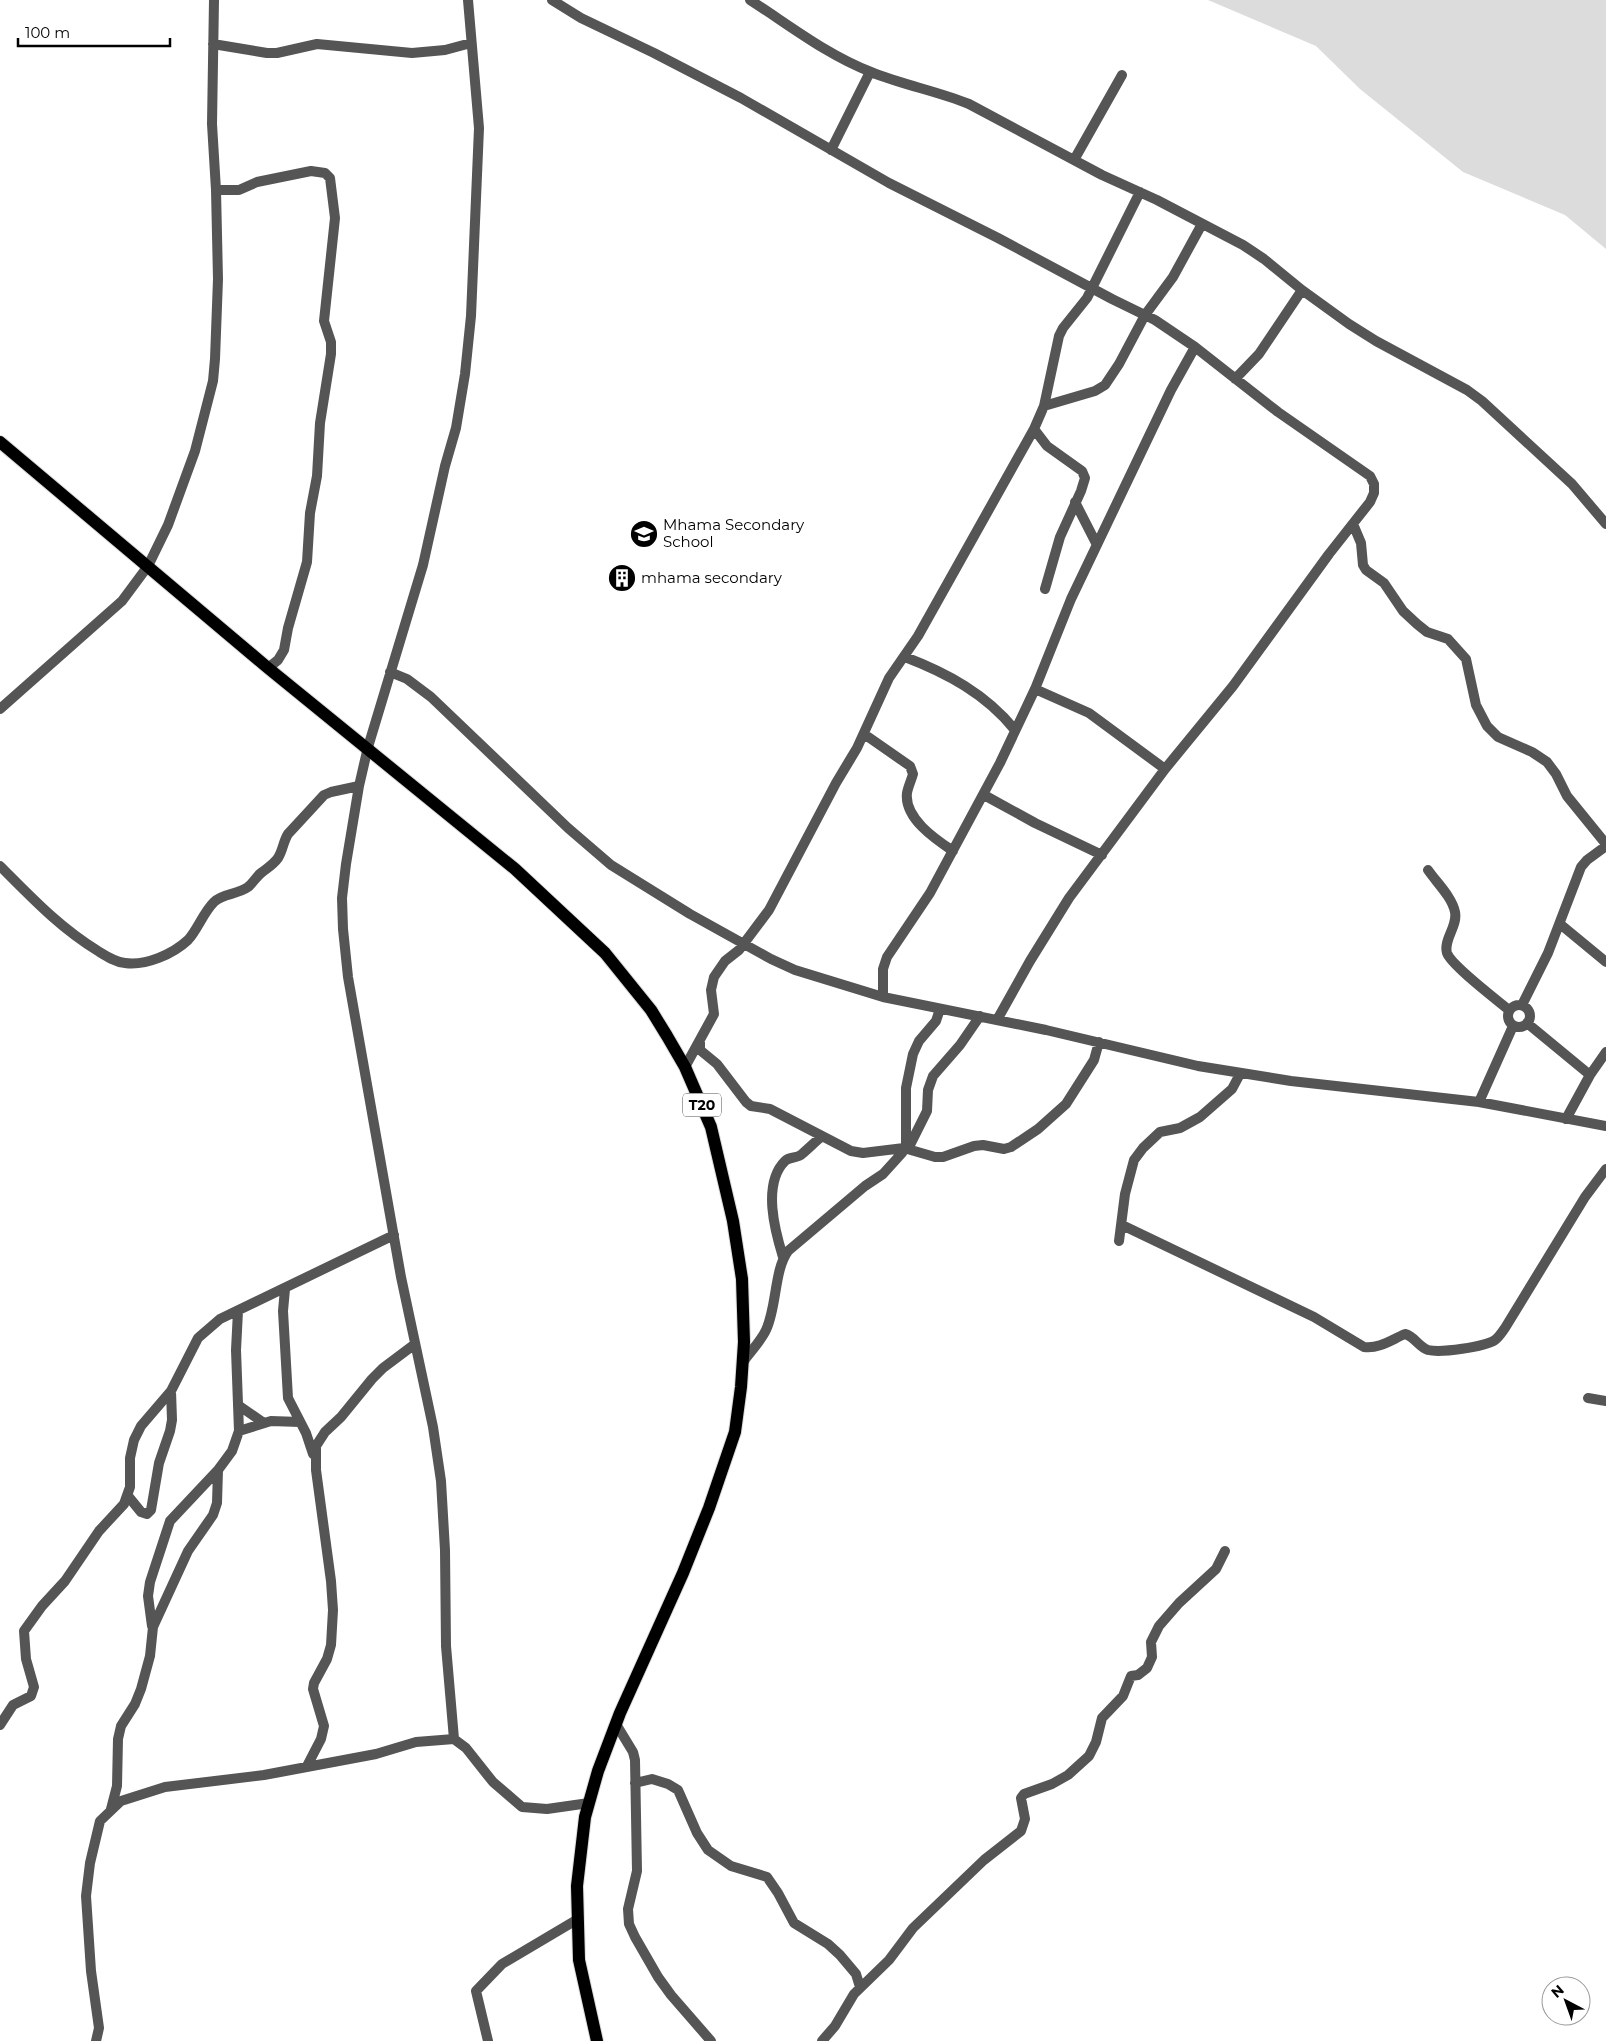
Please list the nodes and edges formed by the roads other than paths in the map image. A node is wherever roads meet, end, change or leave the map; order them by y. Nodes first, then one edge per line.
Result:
1 (214, 0) edge
2 (468, 0) edge
3 (552, 0) edge
4 (750, 0) edge
5 (471, 43) junction
6 (214, 44) junction
7 (870, 72) junction
8 (1122, 75) dead end
9 (831, 150) junction
10 (1074, 160) junction
11 (216, 190) junction
12 (1140, 192) junction
13 (1202, 224) junction
14 (1092, 289) junction
15 (1302, 290) junction
16 (1145, 315) junction
17 (1195, 347) junction
18 (1235, 379) junction
19 (1044, 406) junction
20 (1034, 429) junction
21 (0, 442) edge
22 (1075, 502) junction
23 (1605, 521) edge
24 (1352, 524) junction
25 (1097, 545) junction
26 (148, 566) junction
27 (1045, 589) dead end
28 (905, 657) junction
29 (268, 668) junction
30 (390, 672) junction
31 (1035, 689) junction
32 (0, 709) edge
33 (1015, 730) junction
34 (864, 734) junction
35 (368, 747) junction
36 (1165, 769) junction
37 (359, 786) junction
38 (984, 795) junction
39 (1606, 845) edge
40 (953, 851) junction
41 (1102, 854) junction
42 (0, 866) edge
43 (1428, 870) dead end
44 (1560, 924) junction
45 (744, 944) junction
46 (1606, 962) edge
47 (883, 996) junction
48 (1522, 1005) junction
49 (940, 1009) junction
50 (1509, 1010) junction
51 (980, 1016) junction
52 (998, 1020) junction
53 (1527, 1023) junction
54 (1513, 1026) junction
55 (700, 1042) junction
56 (1099, 1042) junction
57 (1606, 1052) edge
58 (685, 1067) junction
59 (1240, 1074) junction
60 (1590, 1076) junction
61 (1479, 1102) junction
62 (1566, 1119) junction
63 (1606, 1126) edge
64 (822, 1136) junction
65 (906, 1148) junction
66 (1606, 1169) edge
67 (1122, 1225) junction
68 (394, 1235) junction
69 (1119, 1241) dead end
70 (783, 1257) junction
71 (285, 1288) junction
72 (238, 1311) junction
73 (416, 1344) junction
74 (743, 1362) junction
75 (170, 1391) junction
76 (1588, 1398) dead end
77 (1606, 1401) edge
78 (238, 1405) junction
79 (300, 1422) junction
80 (264, 1423) junction
81 (239, 1431) junction
82 (314, 1457) junction
83 (218, 1470) junction
84 (128, 1496) junction
85 (1225, 1551) dead end
86 (152, 1626) junction
87 (616, 1724) junction
88 (0, 1725) edge
89 (454, 1740) junction
90 (306, 1766) junction
91 (635, 1783) junction
92 (589, 1803) junction
93 (111, 1809) junction
94 (578, 1919) junction
95 (860, 1987) junction
96 (96, 2041) edge
97 (488, 2041) edge
98 (598, 2041) edge
99 (711, 2041) edge
100 (822, 2041) edge

1 - 6 street
2 - 5 street
3 - 9 street
4 - 7 street
5 - 6 street
5 - 30 street
6 - 11 street
7 - 9 street
7 - 10 street
8 - 10 street
9 - 14 street
10 - 12 street
11 - 26 street
11 - 29 street
12 - 13 street
12 - 14 street
13 - 15 street
13 - 16 street
14 - 16 street
14 - 19 street
15 - 18 street
15 - 23 street
16 - 17 street
16 - 19 street
17 - 18 street
17 - 25 street
18 - 24 street
19 - 20 street
20 - 22 street
20 - 28 street
21 - 26 main road, T20
22 - 25 street
22 - 27 street
24 - 36 street
24 - 39 street
25 - 31 street
26 - 29 main road, T20
26 - 32 street
28 - 33 street
28 - 34 street
29 - 35 main road, T20
30 - 35 street
30 - 45 street
31 - 33 street
31 - 36 street
33 - 38 street
34 - 40 street
34 - 45 street
35 - 37 street
35 - 58 main road, T20
36 - 41 street
37 - 42 street
37 - 68 street
38 - 40 street
38 - 41 street
39 - 44 street
40 - 47 street
41 - 52 street
43 - 50 street
44 - 46 street
44 - 48 street
45 - 47 street
45 - 55 street
47 - 49 street
48 - 50 street
48 - 53 street
49 - 51 street
49 - 65 street
50 - 54 street
51 - 52 street
51 - 65 street
52 - 56 street
53 - 54 street
53 - 60 street
54 - 61 street
55 - 58 street
55 - 64 street
56 - 59 street
56 - 65 street
57 - 60 street
58 - 74 main road, T20
59 - 61 street
59 - 67 street
60 - 62 street
61 - 62 street
62 - 63 street
64 - 65 street
64 - 70 street
65 - 70 street
66 - 67 street
67 - 69 street
68 - 71 street
68 - 73 street
70 - 74 street
71 - 72 street
71 - 79 street
72 - 75 street
72 - 78 street
73 - 82 street
73 - 89 street
74 - 87 main road, T20
75 - 84 street
75 - 84 street
76 - 77 street
78 - 80 street
78 - 81 street
79 - 80 street
79 - 82 street
80 - 81 street
81 - 83 street
82 - 90 street
83 - 86 street
83 - 86 street
84 - 88 street
85 - 95 street
86 - 93 street
87 - 91 street
87 - 92 main road, T20
89 - 90 street
89 - 92 street
90 - 93 street
91 - 95 street
91 - 99 street
92 - 94 main road, T20
93 - 96 street
94 - 97 street
94 - 98 main road, T20
95 - 100 street

